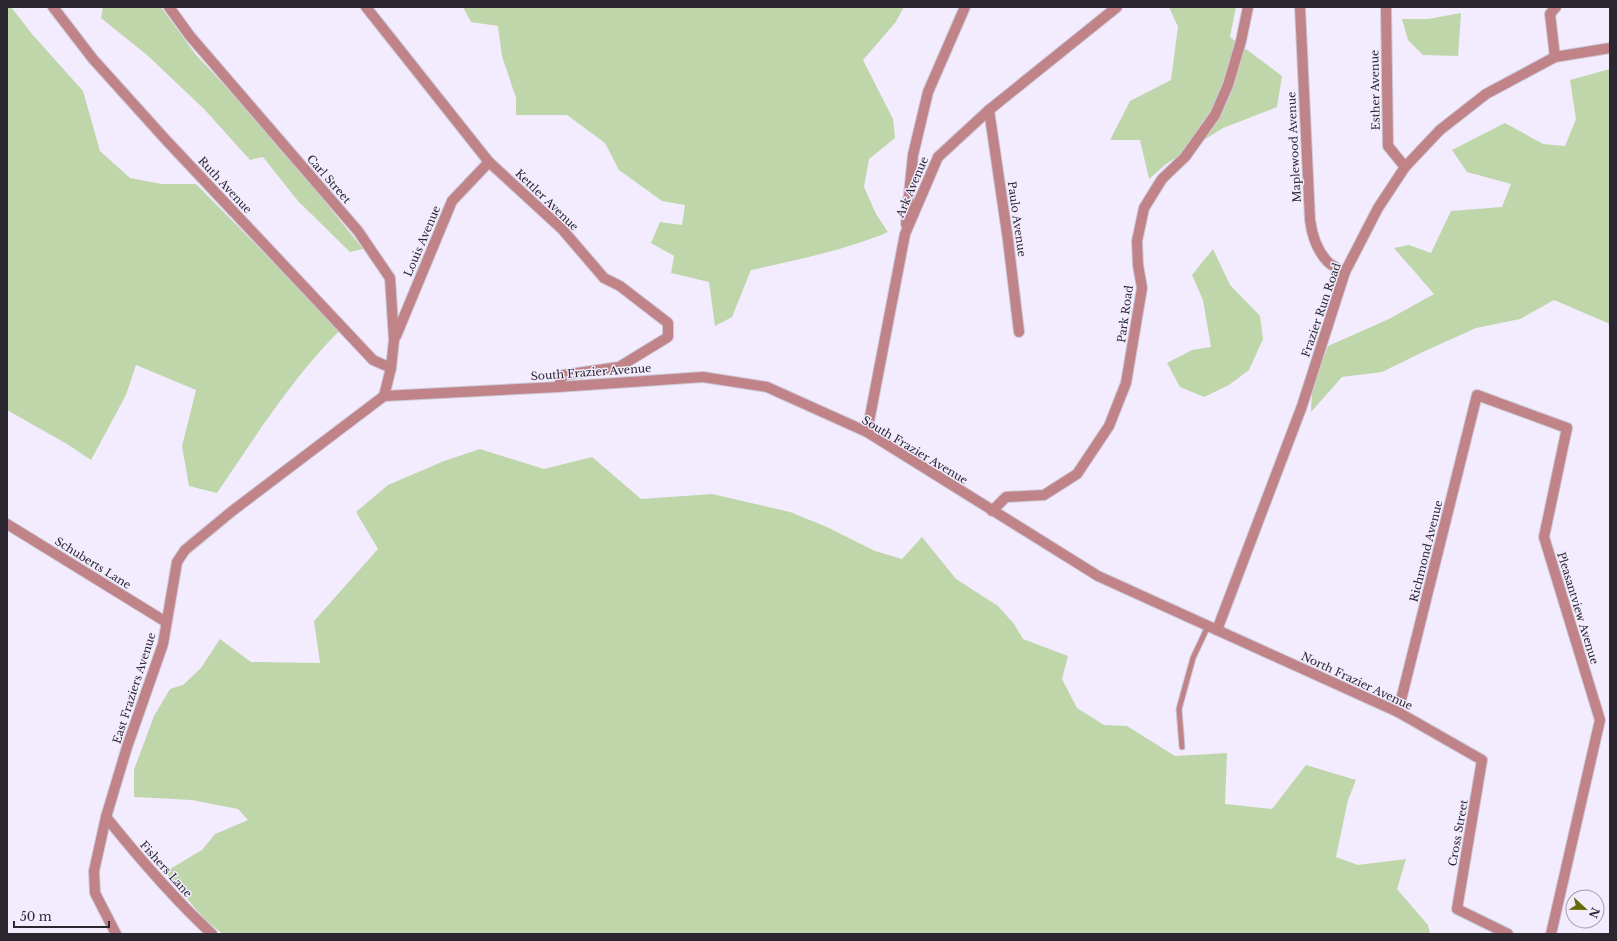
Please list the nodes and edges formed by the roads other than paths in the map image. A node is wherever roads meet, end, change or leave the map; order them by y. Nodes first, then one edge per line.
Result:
1 (53, 7) edge
2 (169, 7) edge
3 (366, 7) edge
4 (965, 7) edge
5 (1117, 7) edge
6 (1248, 7) edge
7 (1300, 7) edge
8 (1386, 7) edge
9 (1556, 7) edge
10 (1610, 48) edge
11 (1555, 57) junction
12 (989, 110) junction
13 (488, 162) junction
14 (1405, 167) junction
15 (905, 234) junction
16 (1345, 272) junction
17 (1019, 332) dead end
18 (394, 340) junction
19 (391, 368) junction
20 (558, 387) junction
21 (1477, 395) joint
22 (384, 396) junction
23 (867, 432) junction
24 (992, 511) junction
25 (7, 524) edge
26 (166, 622) junction
27 (1213, 628) junction
28 (1398, 712) junction
29 (1182, 747) dead end
30 (1482, 760) joint
31 (106, 817) junction
32 (116, 934) edge
33 (212, 934) edge
34 (1508, 934) edge
35 (1551, 934) edge

1 - 19 street, Ruth Avenue
2 - 18 street, Carl Street
3 - 13 street, Kettler Avenue
4 - 15 street
5 - 12 street, Ark Avenue
6 - 24 street, Park Road
7 - 16 street, Maplewood Avenue
8 - 14 street, Esther Avenue
9 - 11 street
10 - 11 street, Frazier Run Road
11 - 14 street, Frazier Run Road
12 - 15 street, Ark Avenue
12 - 17 street, Paulo Avenue
13 - 18 street, Louis Avenue
13 - 20 street, Kettler Avenue
14 - 16 street, Frazier Run Road
15 - 23 street, Ark Avenue
16 - 27 street, Frazier Run Road
18 - 19 street, Carl Street
19 - 22 street, Carl Street
20 - 22 street, South Frazier Avenue
20 - 23 street, South Frazier Avenue
21 - 28 street, Richmond Avenue
21 - 35 street, Pleasantview Avenue
22 - 26 street, East Fraziers Avenue
23 - 24 street, South Frazier Avenue
24 - 27 street, South Frazier Avenue
25 - 26 street, Schuberts Lane
26 - 31 street, East Fraziers Avenue
27 - 28 street, North Frazier Avenue
27 - 29 lane
28 - 30 street, North Frazier Avenue
30 - 34 street, Cross Street
31 - 32 street, East Fraziers Avenue
31 - 33 street, Fishers Lane

